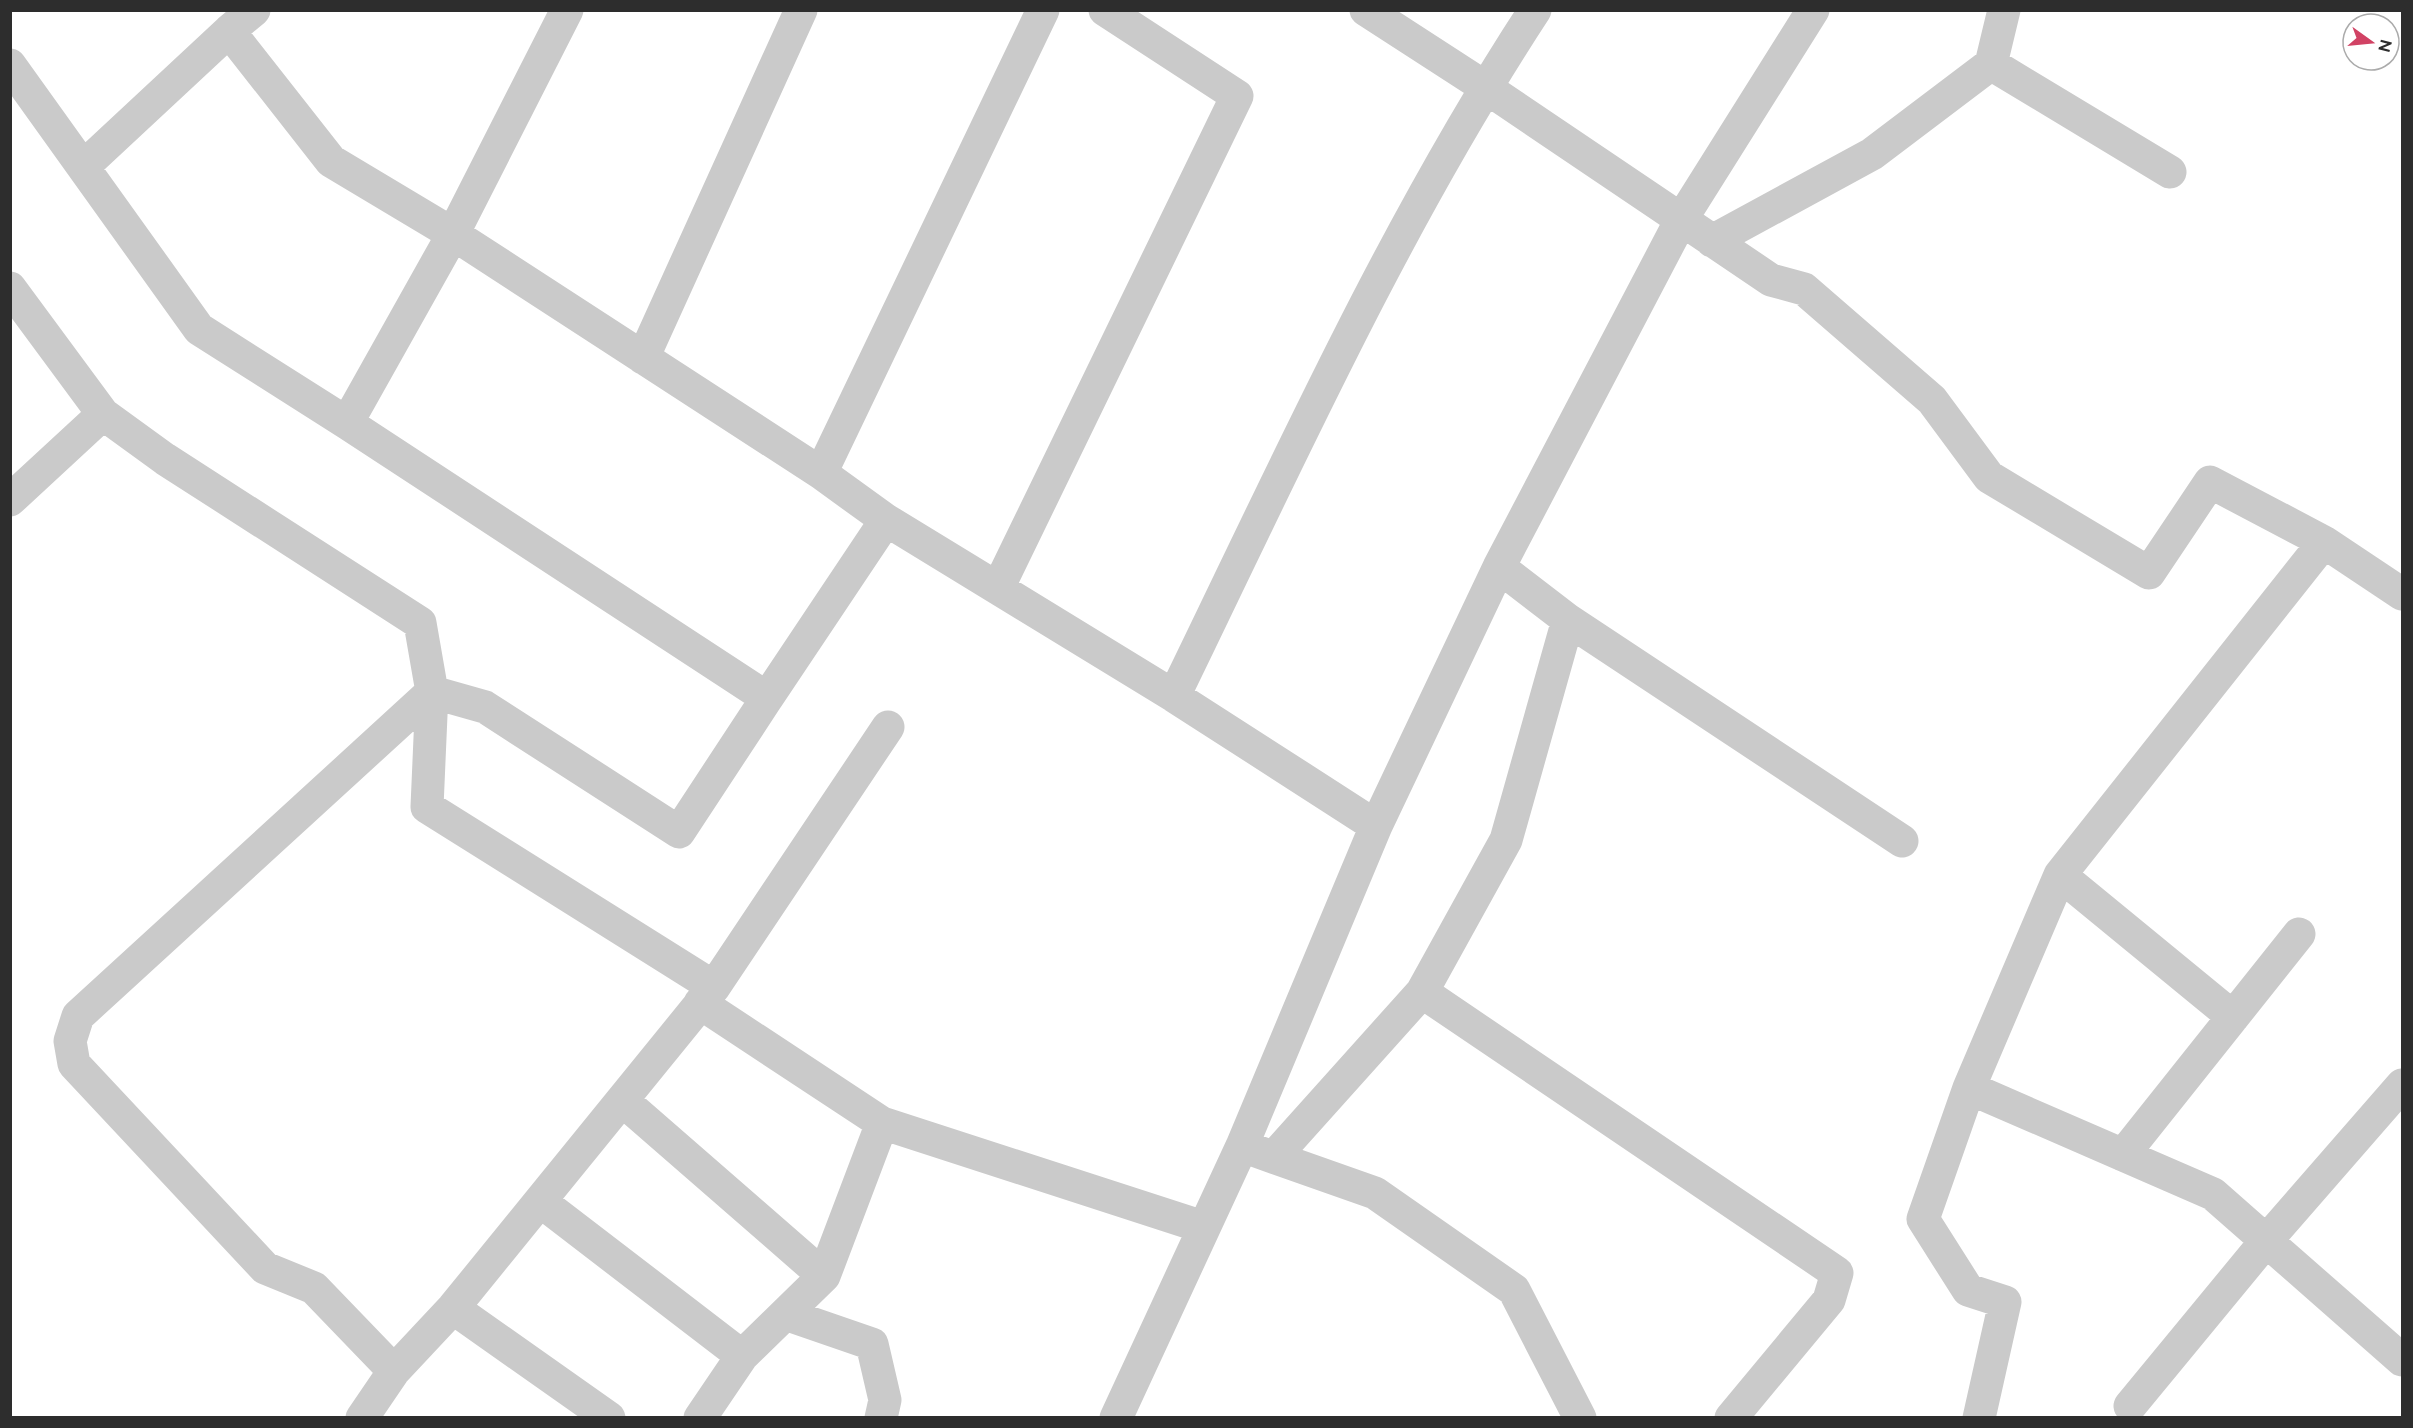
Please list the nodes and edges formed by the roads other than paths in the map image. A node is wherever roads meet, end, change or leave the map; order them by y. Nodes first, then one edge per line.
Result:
1 (254, 10) edge
2 (567, 10) edge
3 (801, 10) edge
4 (1043, 10) edge
5 (1105, 10) edge
6 (1366, 10) edge
7 (1535, 10) edge
8 (1813, 10) edge
9 (2004, 10) edge
10 (229, 31) junction
11 (1991, 64) junction
12 (10, 65) edge
13 (1485, 87) junction
14 (83, 167) junction
15 (2170, 172) dead end
16 (1681, 220) junction
17 (453, 234) junction
18 (1712, 242) junction
19 (10, 288) edge
20 (643, 358) junction
21 (103, 414) junction
22 (347, 423) junction
23 (820, 473) junction
24 (10, 500) edge
25 (886, 520) junction
26 (2324, 542) junction
27 (1499, 567) junction
28 (998, 588) junction
29 (2403, 594) edge
30 (1568, 620) junction
31 (432, 692) junction
32 (1174, 696) junction
33 (766, 698) junction
34 (888, 727) dead end
35 (1376, 826) junction
36 (1902, 841) dead end
37 (2060, 875) junction
38 (2299, 934) dead end
39 (1422, 992) junction
40 (707, 995) junction
41 (2233, 1017) junction
42 (2403, 1085) edge
43 (1969, 1088) junction
44 (622, 1100) junction
45 (882, 1123) junction
46 (1242, 1146) junction
47 (2123, 1155) junction
48 (1274, 1157) junction
49 (540, 1201) junction
50 (1203, 1227) junction
51 (2266, 1241) junction
52 (824, 1276) junction
53 (453, 1308) junction
54 (786, 1314) junction
55 (742, 1356) junction
56 (2403, 1360) edge
57 (394, 1371) junction
58 (2130, 1406) dead end
59 (362, 1418) edge
60 (609, 1418) edge
61 (700, 1418) edge
62 (880, 1418) edge
63 (1116, 1418) edge
64 (1580, 1418) edge
65 (1731, 1418) edge
66 (1979, 1418) edge

1 - 10 street
2 - 17 street
3 - 20 street
4 - 23 street
5 - 28 street
6 - 13 street
7 - 13 street
8 - 16 street
9 - 11 street
10 - 14 street
10 - 17 street
11 - 15 street
11 - 18 street
12 - 14 street
13 - 16 street
13 - 32 street
14 - 22 street
16 - 18 street
16 - 27 street
17 - 20 street
17 - 22 street
18 - 26 street
19 - 21 street
20 - 23 street
21 - 24 street
21 - 31 street
22 - 33 street
23 - 25 street
25 - 28 street
25 - 33 street
26 - 29 street
26 - 37 street
27 - 30 street
27 - 35 street
28 - 32 street
30 - 36 street
30 - 39 street
31 - 33 street
31 - 40 street
31 - 57 street
32 - 35 street
34 - 40 street
35 - 46 street
37 - 41 street
37 - 43 street
38 - 41 street
39 - 48 street
39 - 65 street
40 - 44 street
40 - 45 street
41 - 47 street
42 - 51 street
43 - 47 street
43 - 66 street
44 - 49 street
44 - 52 street
45 - 50 street
45 - 52 street
46 - 48 street
46 - 50 street
47 - 51 street
48 - 64 street
49 - 53 street
49 - 55 street
50 - 63 street
51 - 56 street
51 - 58 street
52 - 54 street
53 - 57 street
53 - 60 street
54 - 55 street
54 - 62 street
55 - 61 street
57 - 59 street

